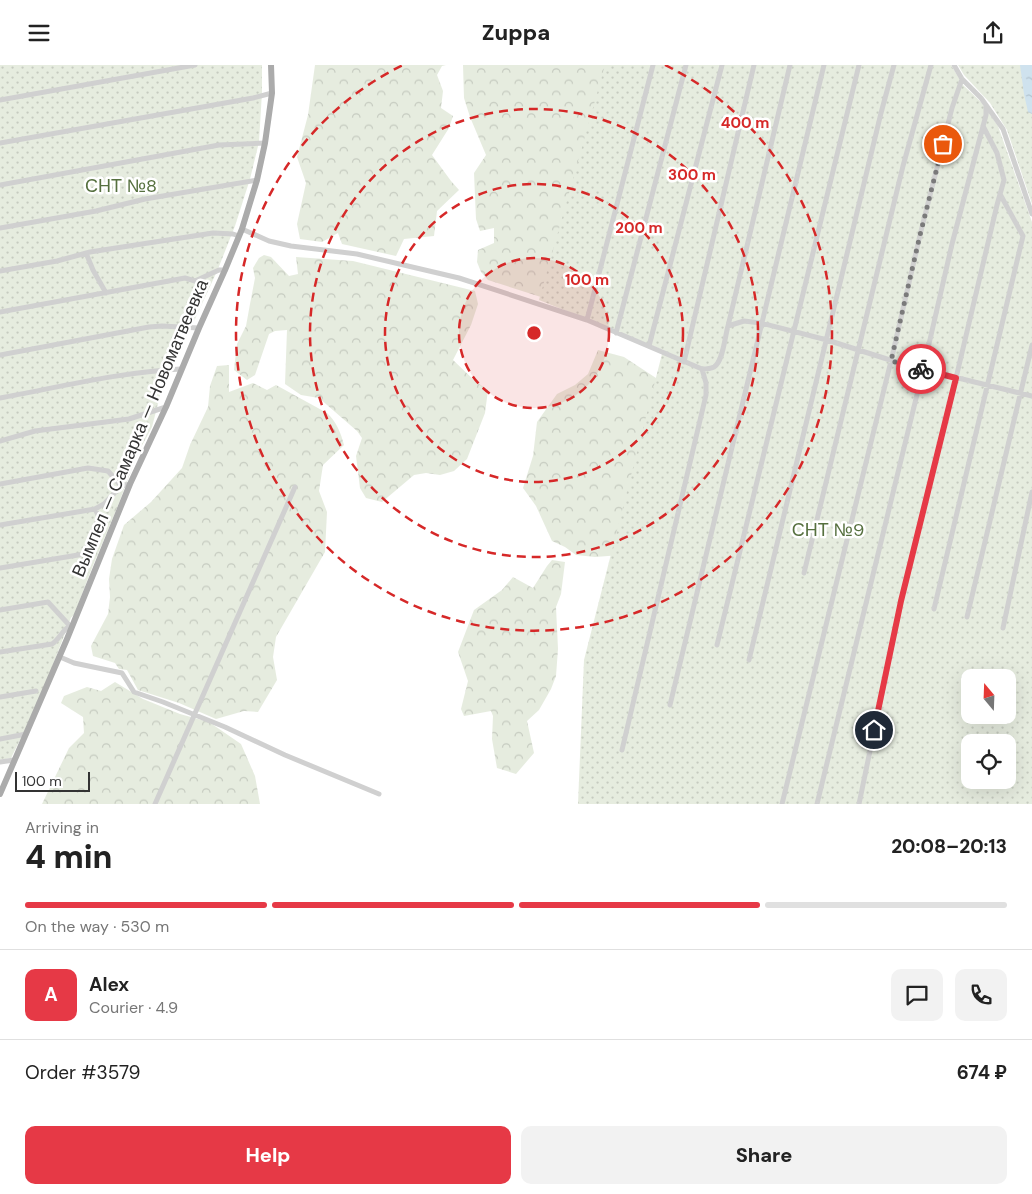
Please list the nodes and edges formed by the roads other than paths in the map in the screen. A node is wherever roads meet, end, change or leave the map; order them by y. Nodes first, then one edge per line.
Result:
1 (195, 65) edge
2 (271, 65) edge
3 (653, 65) edge
4 (686, 65) edge
5 (722, 65) edge
6 (754, 65) edge
7 (790, 65) edge
8 (824, 65) edge
9 (859, 65) edge
10 (894, 65) edge
11 (931, 65) edge
12 (954, 65) edge
13 (962, 79) junction
14 (272, 93) junction
15 (0, 100) edge
16 (986, 105) junction
17 (983, 125) junction
18 (0, 143) edge
19 (266, 143) junction
20 (257, 180) junction
21 (0, 185) edge
22 (1000, 194) junction
23 (1032, 214) edge
24 (0, 228) edge
25 (240, 233) junction
26 (86, 253) junction
27 (0, 271) edge
28 (225, 271) junction
29 (106, 293) junction
30 (0, 312) edge
31 (588, 320) junction
32 (761, 323) junction
33 (728, 326) junction
34 (199, 328) junction
35 (794, 331) junction
36 (616, 333) junction
37 (826, 340) junction
38 (1032, 345) edge
39 (648, 347) junction
40 (858, 350) junction
41 (0, 355) edge
42 (891, 361) junction
43 (684, 362) junction
44 (181, 369) junction
45 (702, 369) junction
46 (923, 370) junction
47 (956, 378) junction
48 (987, 386) junction
49 (1021, 395) junction
50 (1032, 396) edge
51 (0, 398) edge
52 (166, 407) junction
53 (0, 441) edge
54 (0, 484) edge
55 (130, 484) junction
56 (121, 486) junction
57 (295, 487) dead end
58 (1032, 493) edge
59 (95, 509) junction
60 (0, 525) edge
61 (0, 568) edge
62 (804, 573) dead end
63 (934, 609) dead end
64 (0, 610) edge
65 (967, 617) dead end
66 (71, 626) junction
67 (1003, 628) dead end
68 (717, 645) dead end
69 (0, 651) edge
70 (60, 657) junction
71 (749, 660) dead end
72 (36, 691) dead end
73 (0, 697) edge
74 (670, 705) dead end
75 (195, 714) junction
76 (26, 734) junction
77 (0, 739) edge
78 (622, 751) dead end
79 (14, 760) junction
80 (0, 762) edge
81 (0, 794) edge
82 (379, 794) dead end
83 (155, 804) edge
84 (782, 804) edge
85 (817, 804) edge
86 (859, 804) edge

1 - 15 street
2 - 14 main road, Вымпел — Самарка — Новоматвеевка
3 - 31 street
4 - 36 street
5 - 39 street
6 - 43 street
7 - 33 street
8 - 32 street
9 - 35 street
10 - 37 street
11 - 40 street
12 - 13 street
13 - 16 street
13 - 42 street
14 - 18 street
14 - 19 main road, Вымпел — Самарка — Новоматвеевка
16 - 17 street
16 - 23 street
17 - 22 street
17 - 46 street
19 - 20 main road, Вымпел — Самарка — Новоматвеевка
19 - 21 street
20 - 24 street
20 - 25 main road, Вымпел — Самарка — Новоматвеевка
22 - 47 street
22 - 48 street
25 - 26 street
25 - 28 main road, Вымпел — Самарка — Новоматвеевка
25 - 31 street
26 - 27 street
26 - 29 street
28 - 29 street
28 - 34 main road, Вымпел — Самарка — Новоматвеевка
29 - 30 street
31 - 36 street
32 - 33 street
32 - 35 street
32 - 74 street
33 - 45 street
34 - 41 street
34 - 44 main road, Вымпел — Самарка — Новоматвеевка
35 - 37 street
35 - 68 street
36 - 39 street
37 - 40 street
37 - 71 street
38 - 49 street
39 - 43 street
40 - 42 street
40 - 62 street
42 - 46 street
42 - 84 street
43 - 45 street
44 - 51 street
44 - 52 main road, Вымпел — Самарка — Новоматвеевка
45 - 78 street
46 - 47 street
46 - 85 street
47 - 48 street
47 - 86 street
48 - 49 street
48 - 63 street
49 - 50 street
49 - 65 street
52 - 53 street
52 - 55 main road, Вымпел — Самарка — Новоматвеевка
54 - 56 street
55 - 56 street
55 - 66 main road, Вымпел — Самарка — Новоматвеевка
56 - 59 street
57 - 75 street
58 - 67 street
59 - 60 street
59 - 61 street
64 - 66 street
66 - 69 street
66 - 70 main road, Вымпел — Самарка — Новоматвеевка
70 - 75 street
70 - 76 main road, Вымпел — Самарка — Новоматвеевка
72 - 73 street
75 - 82 street
75 - 83 street
76 - 77 street
76 - 79 main road, Вымпел — Самарка — Новоматвеевка
79 - 80 street
79 - 81 main road, Вымпел — Самарка — Новоматвеевка

